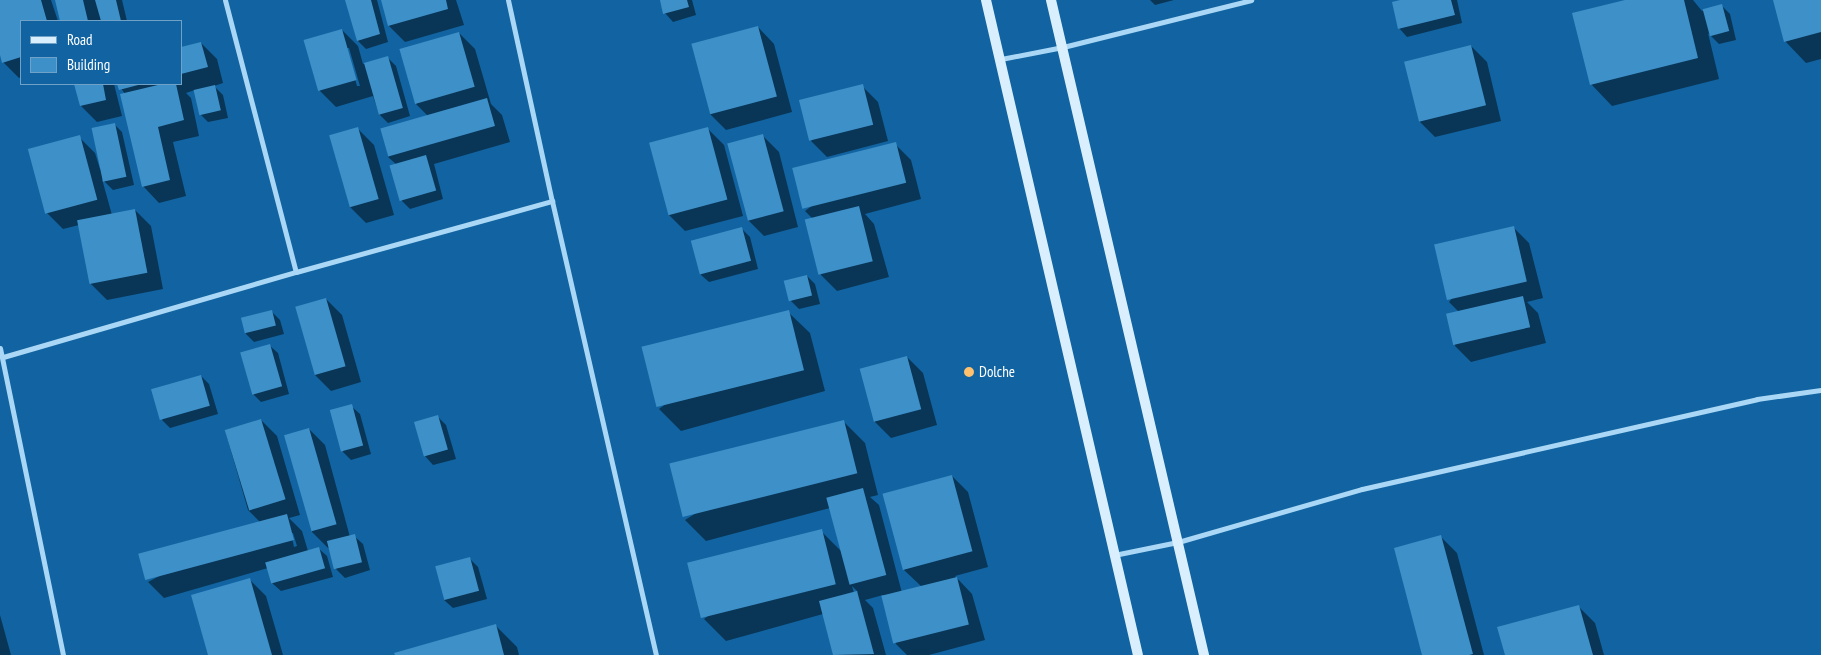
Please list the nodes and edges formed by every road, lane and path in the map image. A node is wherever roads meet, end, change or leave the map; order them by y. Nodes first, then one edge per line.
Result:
1 (225, 0) edge
2 (508, 0) edge
3 (986, 0) edge
4 (1051, 0) edge
5 (1250, 0) edge
6 (1063, 47) junction
7 (1001, 59) junction
8 (552, 201) junction
9 (296, 272) junction
10 (0, 348) edge
11 (3, 357) junction
12 (1821, 390) edge
13 (1178, 542) junction
14 (1114, 555) junction
15 (63, 655) edge
16 (656, 655) edge
17 (1138, 655) edge
18 (1204, 655) edge

1 - 9 street
2 - 8 street
3 - 7 main road
4 - 6 main road
5 - 6 street
6 - 7 street
6 - 13 main road
7 - 14 main road
8 - 9 street
8 - 16 street
9 - 11 street
10 - 11 street
11 - 15 street
12 - 13 street
13 - 14 street
13 - 18 main road
14 - 17 main road

